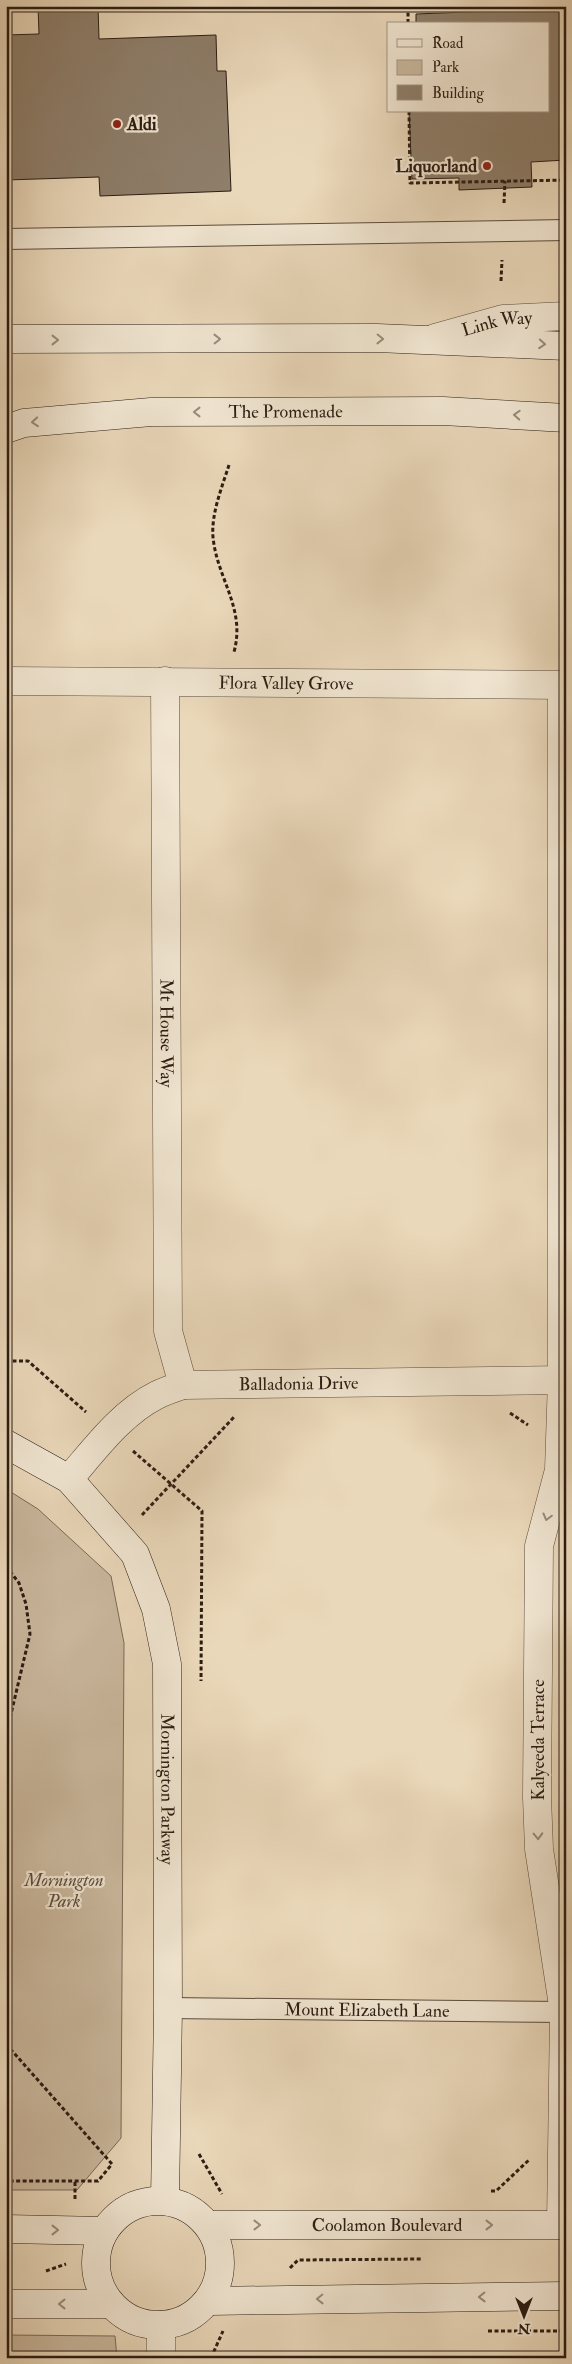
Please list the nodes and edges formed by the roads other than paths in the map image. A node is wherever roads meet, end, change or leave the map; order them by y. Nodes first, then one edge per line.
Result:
1 (566, 230) edge
2 (6, 239) edge
3 (566, 316) edge
4 (6, 339) edge
5 (429, 340) junction
6 (566, 346) edge
7 (566, 418) edge
8 (6, 429) edge
9 (6, 681) edge
10 (165, 681) junction
11 (564, 685) edge
12 (564, 1380) edge
13 (182, 1385) junction
14 (6, 1444) edge
15 (559, 1470) junction
16 (69, 1479) junction
17 (566, 1497) edge
18 (168, 2008) junction
19 (565, 2008) edge
20 (164, 2201) junction
21 (208, 2225) junction
22 (563, 2225) edge
23 (6, 2229) edge
24 (104, 2230) junction
25 (566, 2296) edge
26 (210, 2301) junction
27 (6, 2304) edge
28 (110, 2304) junction
29 (161, 2325) junction
30 (161, 2358) edge

1 - 2 lane
3 - 5 street, Link Way
4 -> 5 street
5 -> 6 street
7 -> 8 street, The Promenade
9 - 10 street, Flora Valley Grove
10 - 11 street, Flora Valley Grove
10 - 13 street, Mt House Way
11 - 12 street, Kalyeeda Terrace
12 - 13 street, Balladonia Drive
12 - 15 street, Kalyeeda Terrace
13 - 16 street, Balladonia Drive
14 - 16 street, Mornington Parkway
15 - 17 street, Kalyeeda Terrace
15 -> 19 street, Kalyeeda Terrace
16 - 18 street, Mornington Parkway
18 - 19 lane, Mount Elizabeth Lane
18 - 20 street, Mornington Parkway
19 - 22 street, Kalyeeda Terrace
20 - 21 street
20 - 24 street
21 -> 22 street, Coolamon Boulevard
21 - 26 street
23 -> 24 street
24 - 28 street
25 -> 26 street
26 - 29 street
28 -> 27 street
28 - 29 street
29 - 30 street

